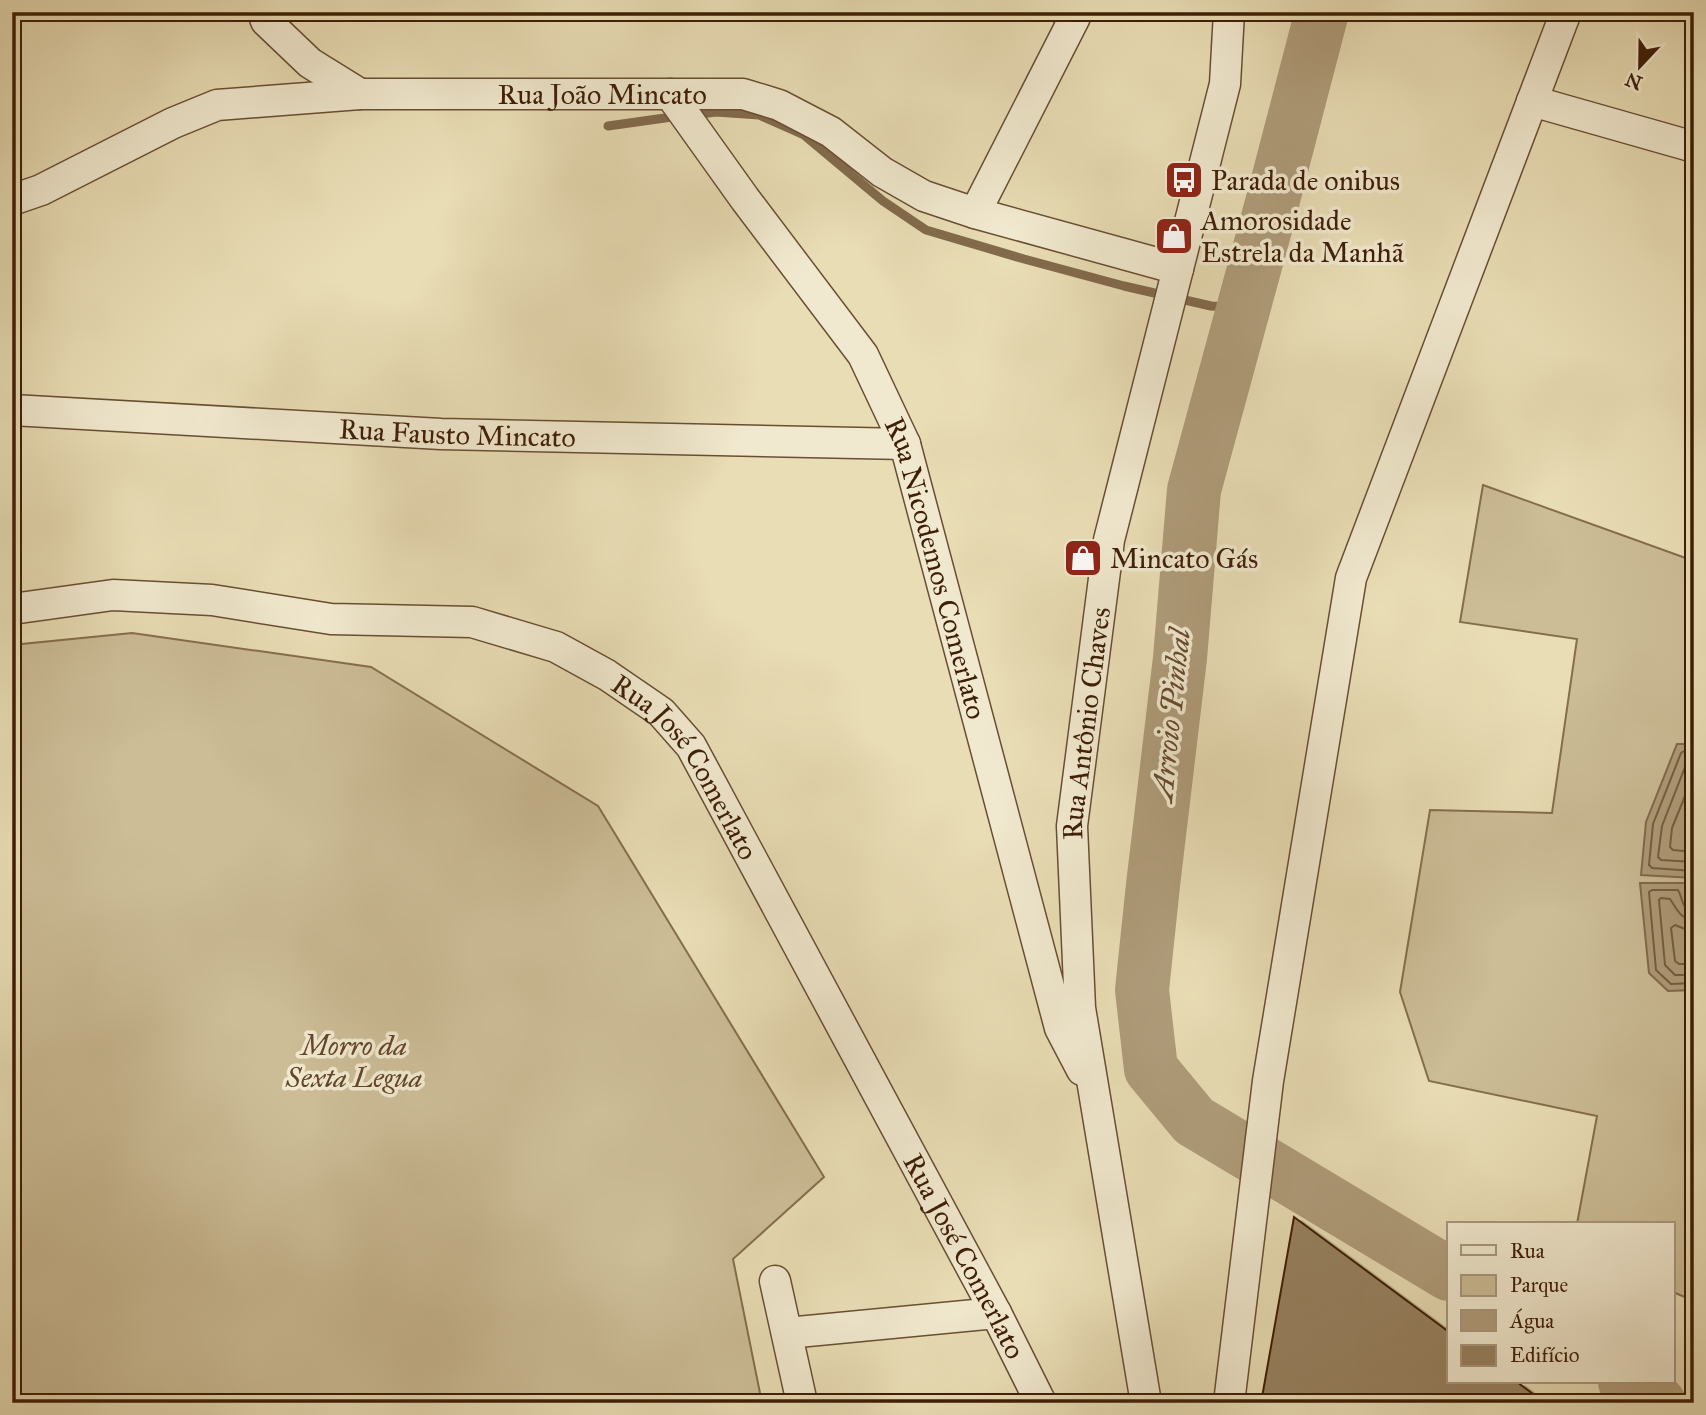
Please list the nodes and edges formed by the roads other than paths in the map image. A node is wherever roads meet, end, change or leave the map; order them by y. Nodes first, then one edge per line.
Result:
1 (263, 12) edge
2 (1228, 12) edge
3 (1566, 12) edge
4 (1070, 14) edge
5 (360, 94) junction
6 (1532, 101) junction
7 (678, 106) junction
8 (1694, 148) edge
9 (12, 200) edge
10 (975, 213) junction
11 (1176, 275) junction
12 (12, 410) edge
13 (905, 444) junction
14 (12, 609) edge
15 (1095, 1093) junction
16 (775, 1281) dead end
17 (996, 1312) junction
18 (787, 1333) junction
19 (802, 1403) edge
20 (1041, 1403) edge
21 (1146, 1403) edge
22 (1229, 1403) edge

1 - 5 street
2 - 11 street, Rua Antônio Chaves
3 - 6 street
4 - 10 street
5 - 7 street, Rua João Mincato
5 - 9 street, Rua João Mincato
6 - 8 street
6 - 22 street
7 - 10 street, Rua João Mincato
7 - 13 street, Rua Nicodemos Comerlato
10 - 11 street, Rua João Mincato
11 - 15 street, Rua Antônio Chaves
12 - 13 street, Rua Fausto Mincato
13 - 15 street, Rua Nicodemos Comerlato
14 - 17 street, Rua José Comerlato
15 - 21 street, Rua Antônio Chaves
16 - 18 street
17 - 18 street
17 - 20 street, Rua José Comerlato
18 - 19 street

